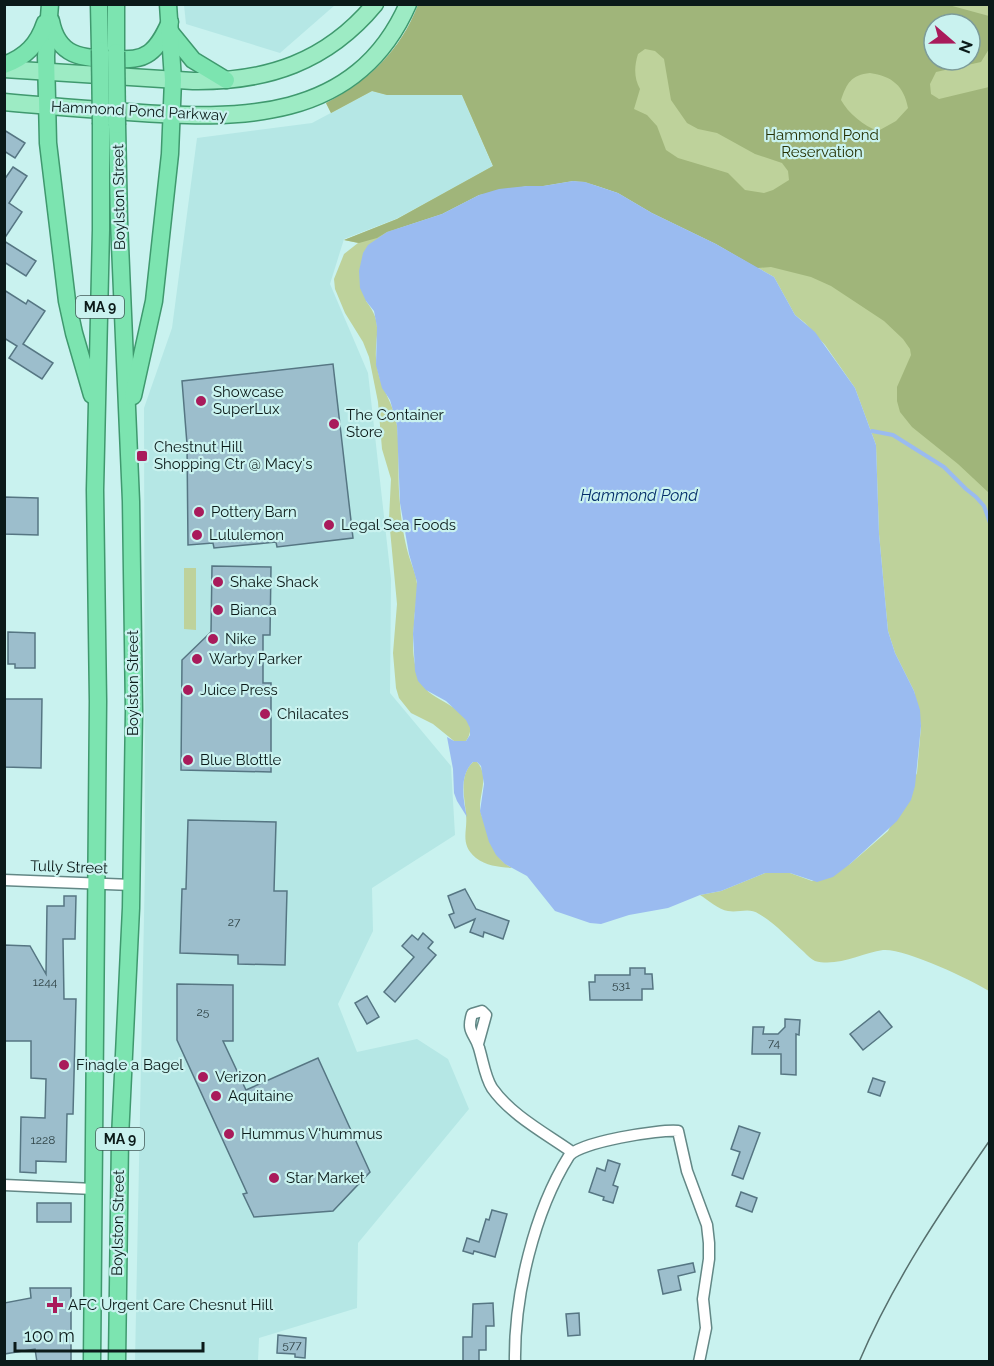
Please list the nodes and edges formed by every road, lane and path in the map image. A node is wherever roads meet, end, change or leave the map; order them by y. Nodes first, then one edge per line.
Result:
1 (99, 4) edge
2 (116, 4) edge
3 (168, 4) edge
4 (375, 4) edge
5 (408, 4) edge
6 (50, 6) edge
7 (170, 26) junction
8 (108, 51) junction
9 (4, 67) edge
10 (46, 72) junction
11 (173, 80) junction
12 (226, 80) junction
13 (4, 102) edge
14 (47, 106) junction
15 (172, 116) junction
16 (109, 124) junction
17 (97, 410) junction
18 (128, 421) junction
19 (4, 880) edge
20 (97, 884) junction
21 (132, 885) junction
22 (478, 1044) dead end
23 (572, 1152) junction
24 (4, 1185) edge
25 (94, 1189) junction
26 (92, 1362) edge
27 (117, 1362) edge
28 (515, 1362) edge
29 (699, 1362) edge

1 - 8 highway, Boylston Street / MA 9
2 - 8 highway, Boylston Street / MA 9
3 - 7 highway
4 - 12 main road
5 - 15 main road, Hammond Pond Parkway
6 - 7 highway
6 - 9 highway
6 - 10 highway
7 - 11 highway
7 - 12 highway
8 - 16 highway, Boylston Street / MA 9, bridge
9 - 10 main road
10 - 11 main road
10 - 14 highway
11 - 12 main road
11 - 15 highway
13 - 14 main road, Hammond Pond Parkway
14 - 15 main road, Hammond Pond Parkway
14 - 17 highway
15 - 18 highway
16 - 17 highway, Boylston Street / MA 9
16 - 18 highway, Boylston Street / MA 9
17 - 20 highway, Boylston Street / MA 9
18 - 21 highway, Boylston Street / MA 9
19 - 20 street, Tully Street
20 - 21 street, Tully Street
20 - 25 highway, Boylston Street / MA 9
21 - 27 highway, Boylston Street / MA 9
22 - 23 street
23 - 28 street
23 - 29 street
24 - 25 street
25 - 26 highway, Boylston Street / MA 9

